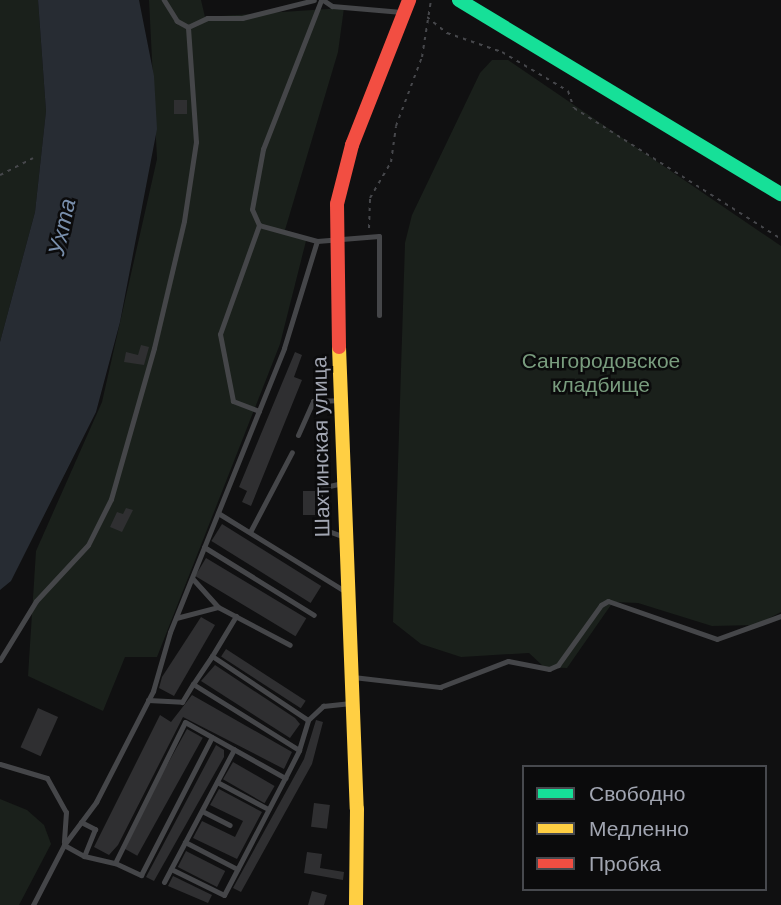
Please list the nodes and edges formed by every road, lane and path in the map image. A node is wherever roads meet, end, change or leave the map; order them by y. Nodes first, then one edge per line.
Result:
1 (164, 0) edge
2 (314, 0) edge
3 (322, 0) edge
4 (431, 0) edge
5 (459, 0) edge
6 (407, 6) edge
7 (427, 17) junction
8 (188, 27) junction
9 (33, 158) dead end
10 (0, 174) edge
11 (781, 194) edge
12 (259, 225) junction
13 (369, 236) junction
14 (338, 237) junction
15 (781, 239) edge
16 (317, 241) junction
17 (379, 315) dead end
18 (340, 400) junction
19 (259, 411) junction
20 (298, 435) dead end
21 (292, 452) dead end
22 (341, 483) junction
23 (218, 513) junction
24 (250, 533) junction
25 (344, 537) junction
26 (204, 547) junction
27 (192, 578) junction
28 (345, 592) junction
29 (218, 607) junction
30 (314, 615) dead end
31 (236, 616) junction
32 (781, 616) edge
33 (176, 618) junction
34 (290, 645) dead end
35 (212, 656) junction
36 (0, 660) edge
37 (350, 677) junction
38 (193, 684) junction
39 (148, 700) junction
40 (351, 703) junction
41 (308, 720) junction
42 (212, 737) junction
43 (234, 749) junction
44 (299, 750) junction
45 (1, 765) edge
46 (285, 778) junction
47 (217, 782) junction
48 (268, 809) junction
49 (202, 811) junction
50 (81, 822) junction
51 (230, 825) dead end
52 (185, 842) junction
53 (64, 845) junction
54 (84, 856) junction
55 (116, 863) junction
56 (171, 869) junction
57 (237, 869) junction
58 (164, 882) dead end
59 (35, 904) edge
60 (356, 905) edge

1 - 8 lane
2 - 8 lane
3 - 6 lane
3 - 12 lane
4 - 7 path
5 - 11 street
6 - 14 street, Шахтинская улица
7 - 13 path
7 - 15 path
8 - 36 lane
9 - 10 path
12 - 16 lane
12 - 19 lane
13 - 14 lane
13 - 17 lane
14 - 16 lane
14 - 18 street, Шахтинская улица
16 - 19 lane
18 - 20 lane
18 - 22 street, Шахтинская улица
19 - 23 lane
21 - 24 lane
22 - 25 street, Шахтинская улица
22 - 25 lane
23 - 24 lane
23 - 26 lane
24 - 28 lane
25 - 28 street, Шахтинская улица
26 - 27 lane
26 - 30 lane
27 - 29 lane
27 - 33 lane
28 - 37 street, Шахтинская улица
29 - 31 lane
29 - 33 lane
31 - 34 lane
31 - 35 lane
32 - 37 lane
33 - 39 lane
35 - 38 lane
35 - 41 lane
37 - 40 street, Шахтинская улица
38 - 39 lane
38 - 44 lane
39 - 50 lane
40 - 41 lane
40 - 60 street, Шахтинская улица
41 - 44 lane
42 - 43 lane
42 - 55 lane
42 - 55 lane
43 - 46 lane
43 - 47 lane
44 - 46 lane
45 - 53 lane
46 - 48 lane
47 - 48 lane
47 - 49 lane
48 - 57 lane
49 - 51 lane
49 - 52 lane
50 - 53 lane
50 - 54 lane
52 - 56 lane
52 - 57 lane
53 - 54 lane
53 - 59 lane
54 - 55 lane
56 - 57 lane
56 - 58 lane

